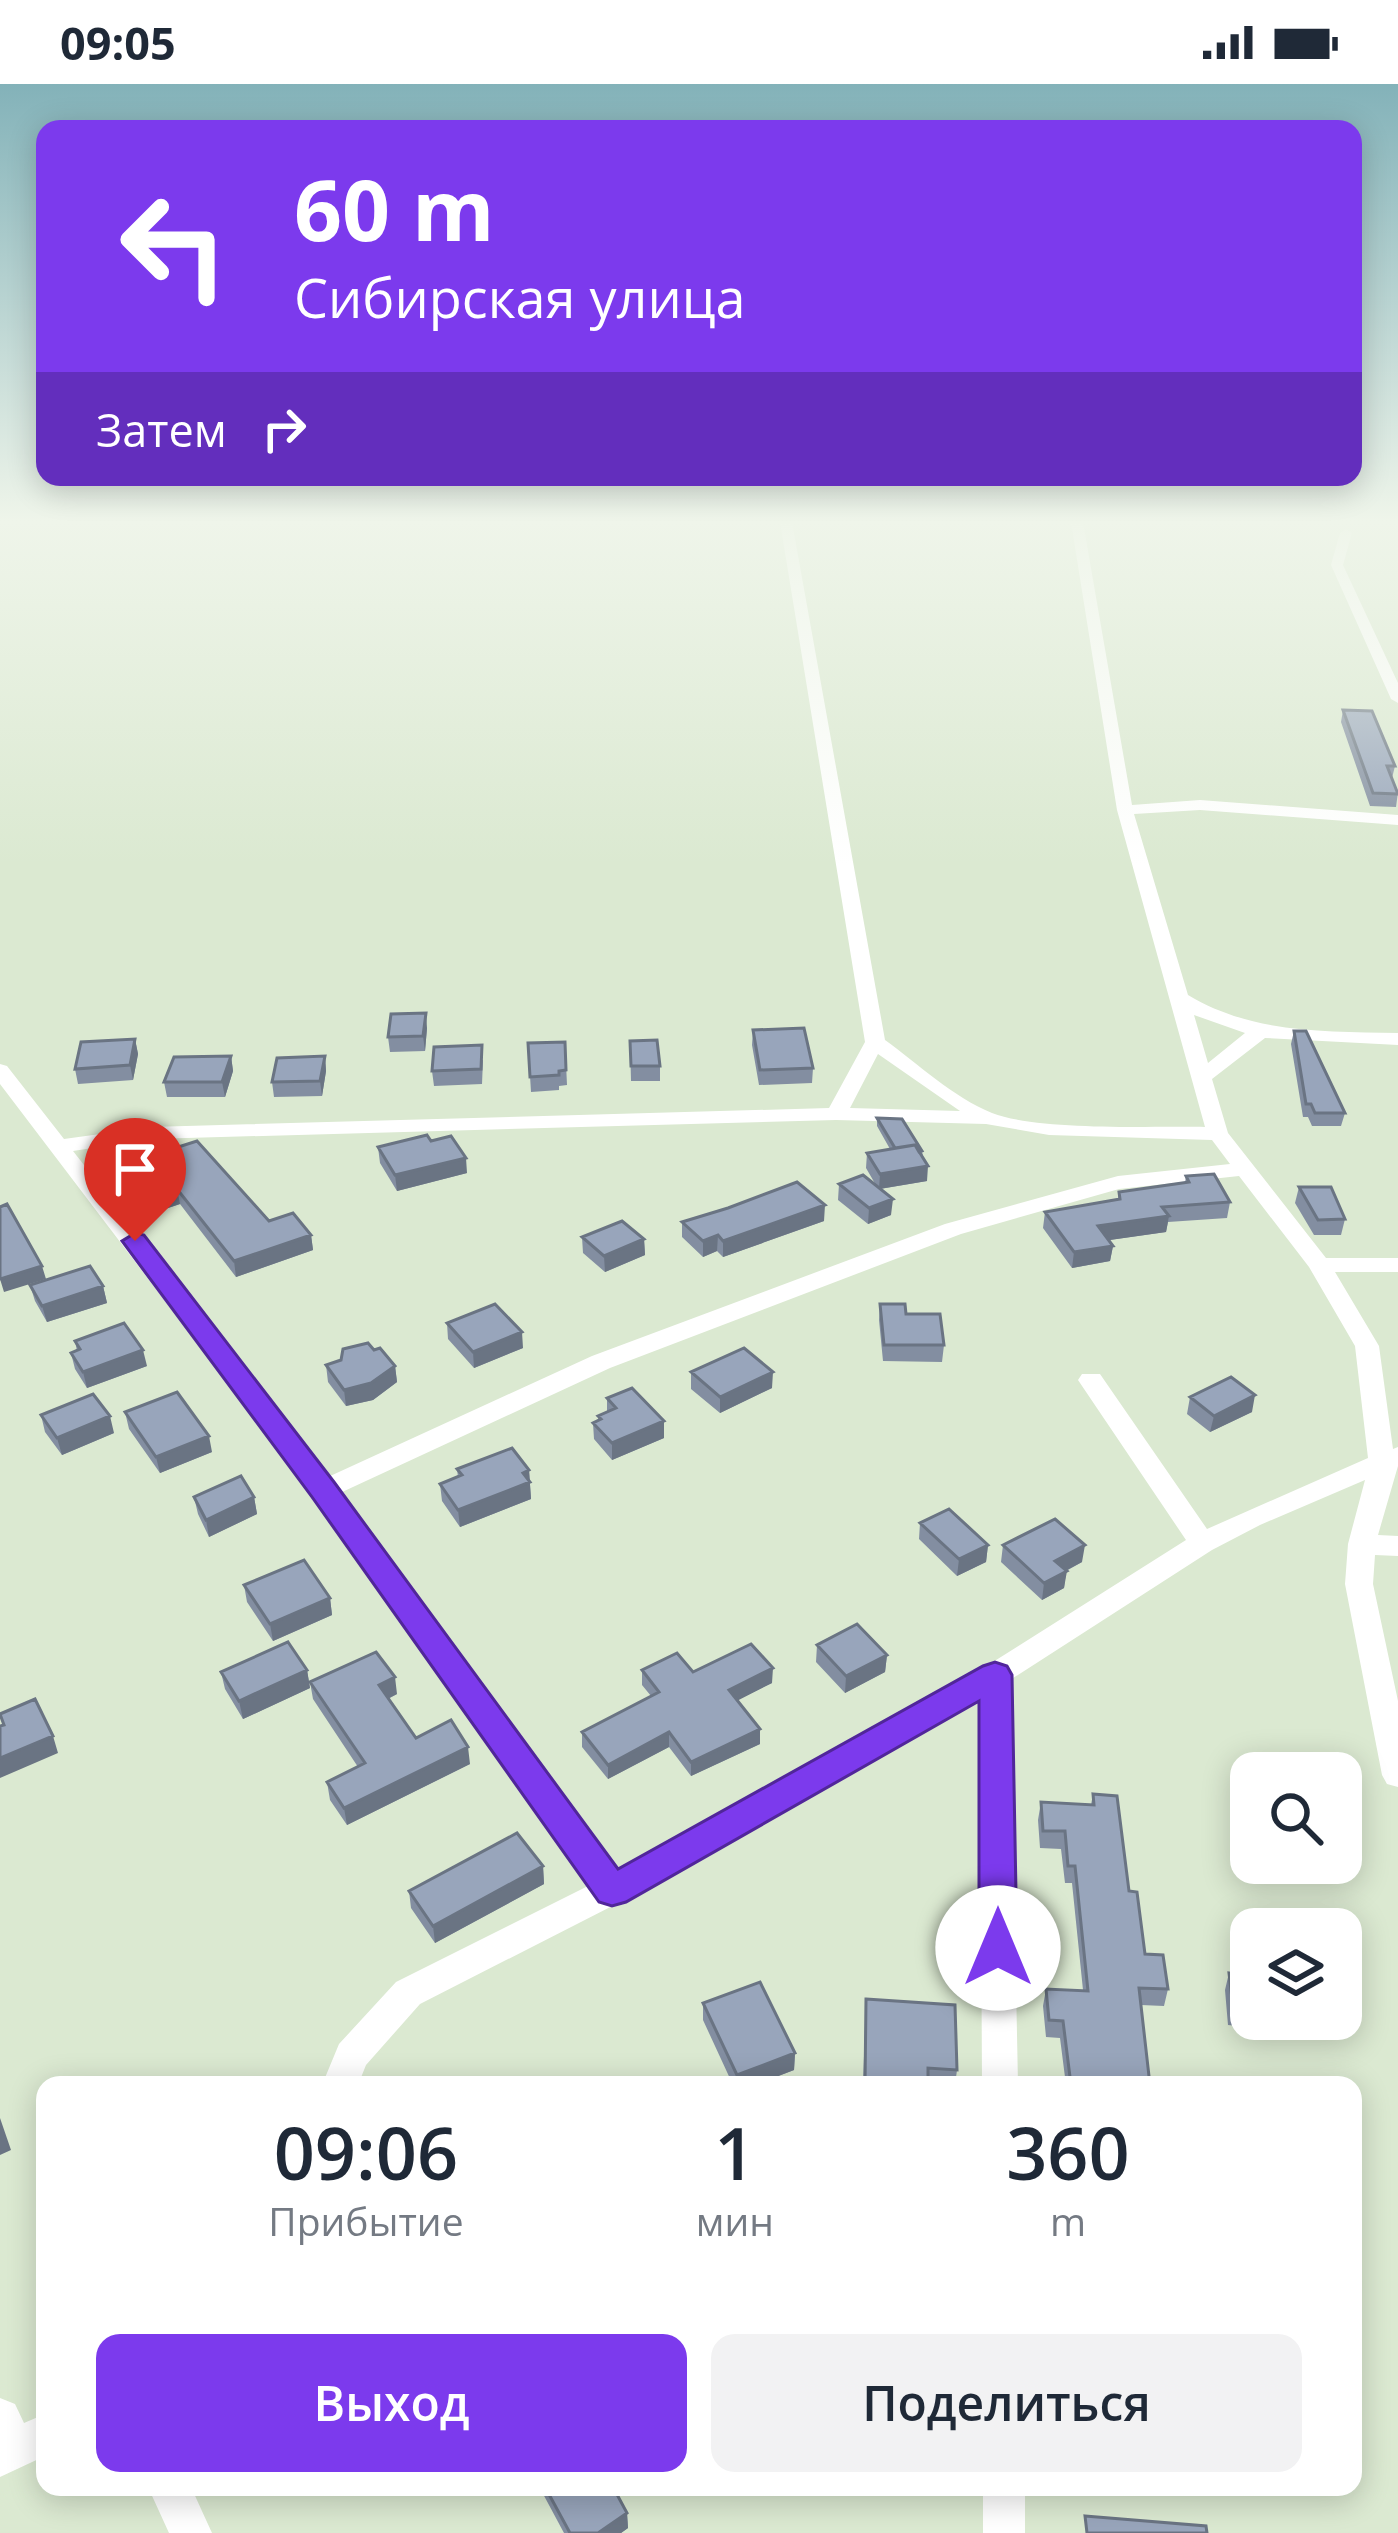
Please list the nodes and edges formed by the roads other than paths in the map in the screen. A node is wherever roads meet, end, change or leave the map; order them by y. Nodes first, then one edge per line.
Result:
1 (806, 636) edge
2 (1096, 636) edge
3 (1369, 636) edge
4 (1398, 699) edge
5 (1125, 810) junction
6 (1398, 820) edge
7 (1179, 998) junction
8 (1258, 1033) junction
9 (1398, 1039) edge
10 (875, 1042) junction
11 (0, 1070) edge
12 (1202, 1077) junction
13 (836, 1114) junction
14 (986, 1118) junction
15 (1218, 1134) junction
16 (60, 1146) junction
17 (1241, 1168) junction
18 (1319, 1265) junction
19 (1398, 1265) edge
20 (1091, 1380) dead end
21 (1390, 1461) edge
22 (323, 1490) junction
23 (1202, 1544) junction
24 (1362, 1544) junction
25 (1398, 1546) edge
26 (995, 1675) junction
27 (1398, 1775) edge
28 (612, 1890) junction
29 (344, 2076) edge
30 (1000, 2076) edge
31 (173, 2496) edge
32 (1004, 2496) edge
33 (191, 2533) edge
34 (1004, 2533) edge

1 - 10 street
2 - 5 street
3 - 4 street
5 - 6 street
5 - 7 street
7 - 8 street
7 - 12 street
8 - 9 street
8 - 12 street
10 - 13 street
10 - 14 street
11 - 16 street
12 - 15 street
13 - 14 street
13 - 16 street
14 - 15 street
15 - 17 street
16 - 22 street
17 - 18 street
17 - 22 street
18 - 19 street
18 - 21 street
20 - 23 street
21 - 23 street
21 - 24 street
22 - 28 street
23 - 26 street
24 - 25 street
24 - 27 street
26 - 28 street
26 - 30 street
28 - 29 street
31 - 33 street
32 - 34 street

